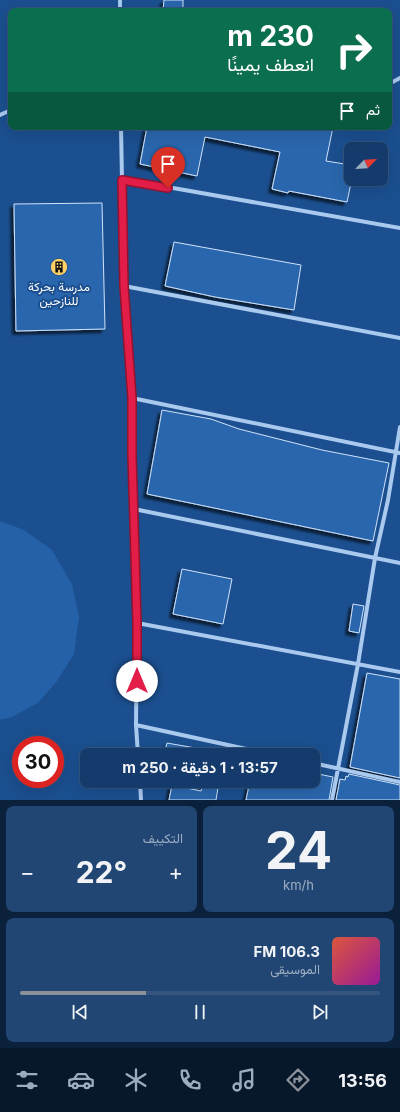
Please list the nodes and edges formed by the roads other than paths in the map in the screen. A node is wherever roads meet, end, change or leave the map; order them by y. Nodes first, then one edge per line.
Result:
1 (121, 130) edge
2 (122, 180) junction
3 (400, 228) edge
4 (124, 286) junction
5 (400, 338) edge
6 (132, 398) junction
7 (400, 427) edge
8 (398, 452) edge
9 (134, 509) junction
10 (375, 558) junction
11 (400, 563) edge
12 (137, 623) junction
13 (358, 664) junction
14 (400, 672) edge
15 (136, 725) junction
16 (138, 748) edge
17 (242, 748) edge
18 (320, 765) edge
19 (339, 769) junction
20 (400, 782) edge
21 (140, 788) edge
22 (141, 800) edge
23 (332, 800) edge

1 - 2 street
2 - 3 street
2 - 4 street
4 - 5 street
4 - 6 street
6 - 8 street
6 - 9 street
7 - 8 street
8 - 10 street
9 - 10 street
9 - 12 street
10 - 11 street
10 - 13 street
12 - 13 street
12 - 15 street
13 - 14 street
13 - 19 street
15 - 16 street
15 - 17 street
18 - 19 street
19 - 20 street
19 - 23 street
21 - 22 street

